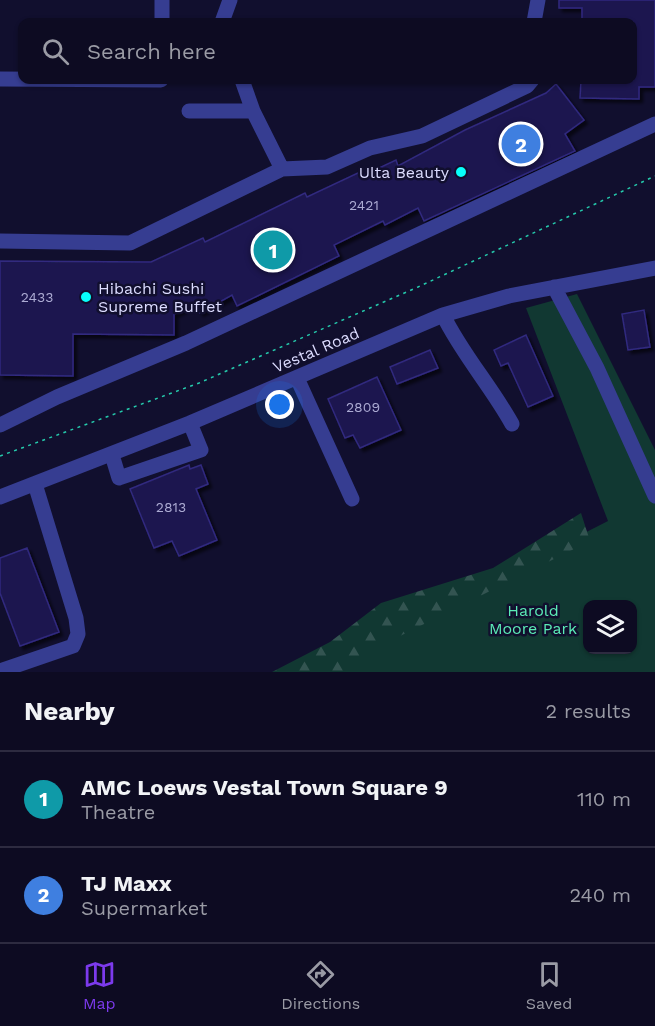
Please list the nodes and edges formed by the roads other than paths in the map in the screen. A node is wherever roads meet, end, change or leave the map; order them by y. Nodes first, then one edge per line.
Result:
1 (162, 0) edge
2 (232, 0) edge
3 (538, 0) edge
4 (162, 18) edge
5 (224, 18) edge
6 (234, 18) edge
7 (535, 18) edge
8 (0, 79) edge
9 (18, 79) edge
10 (243, 84) edge
11 (529, 84) edge
12 (189, 111) dead end
13 (253, 111) junction
14 (655, 124) edge
15 (282, 169) junction
16 (0, 241) edge
17 (655, 268) edge
18 (554, 287) junction
19 (443, 315) junction
20 (297, 378) junction
21 (190, 423) junction
22 (512, 424) dead end
23 (0, 425) edge
24 (112, 455) junction
25 (35, 484) junction
26 (655, 496) edge
27 (0, 497) edge
28 (352, 499) dead end
29 (0, 671) edge

1 - 4 street
2 - 5 street
2 - 6 street
3 - 7 street
8 - 9 street
10 - 13 street
11 - 15 street
12 - 13 street
13 - 15 street
14 - 23 street
15 - 16 street
17 - 18 street, Vestal Road
18 - 19 street, Vestal Road
18 - 26 street
19 - 20 street, Vestal Road
19 - 22 street
20 - 21 street, Vestal Road
20 - 28 street
21 - 24 street, Vestal Road
21 - 24 street
24 - 25 street, Vestal Road
25 - 27 street, Vestal Road
25 - 29 street

